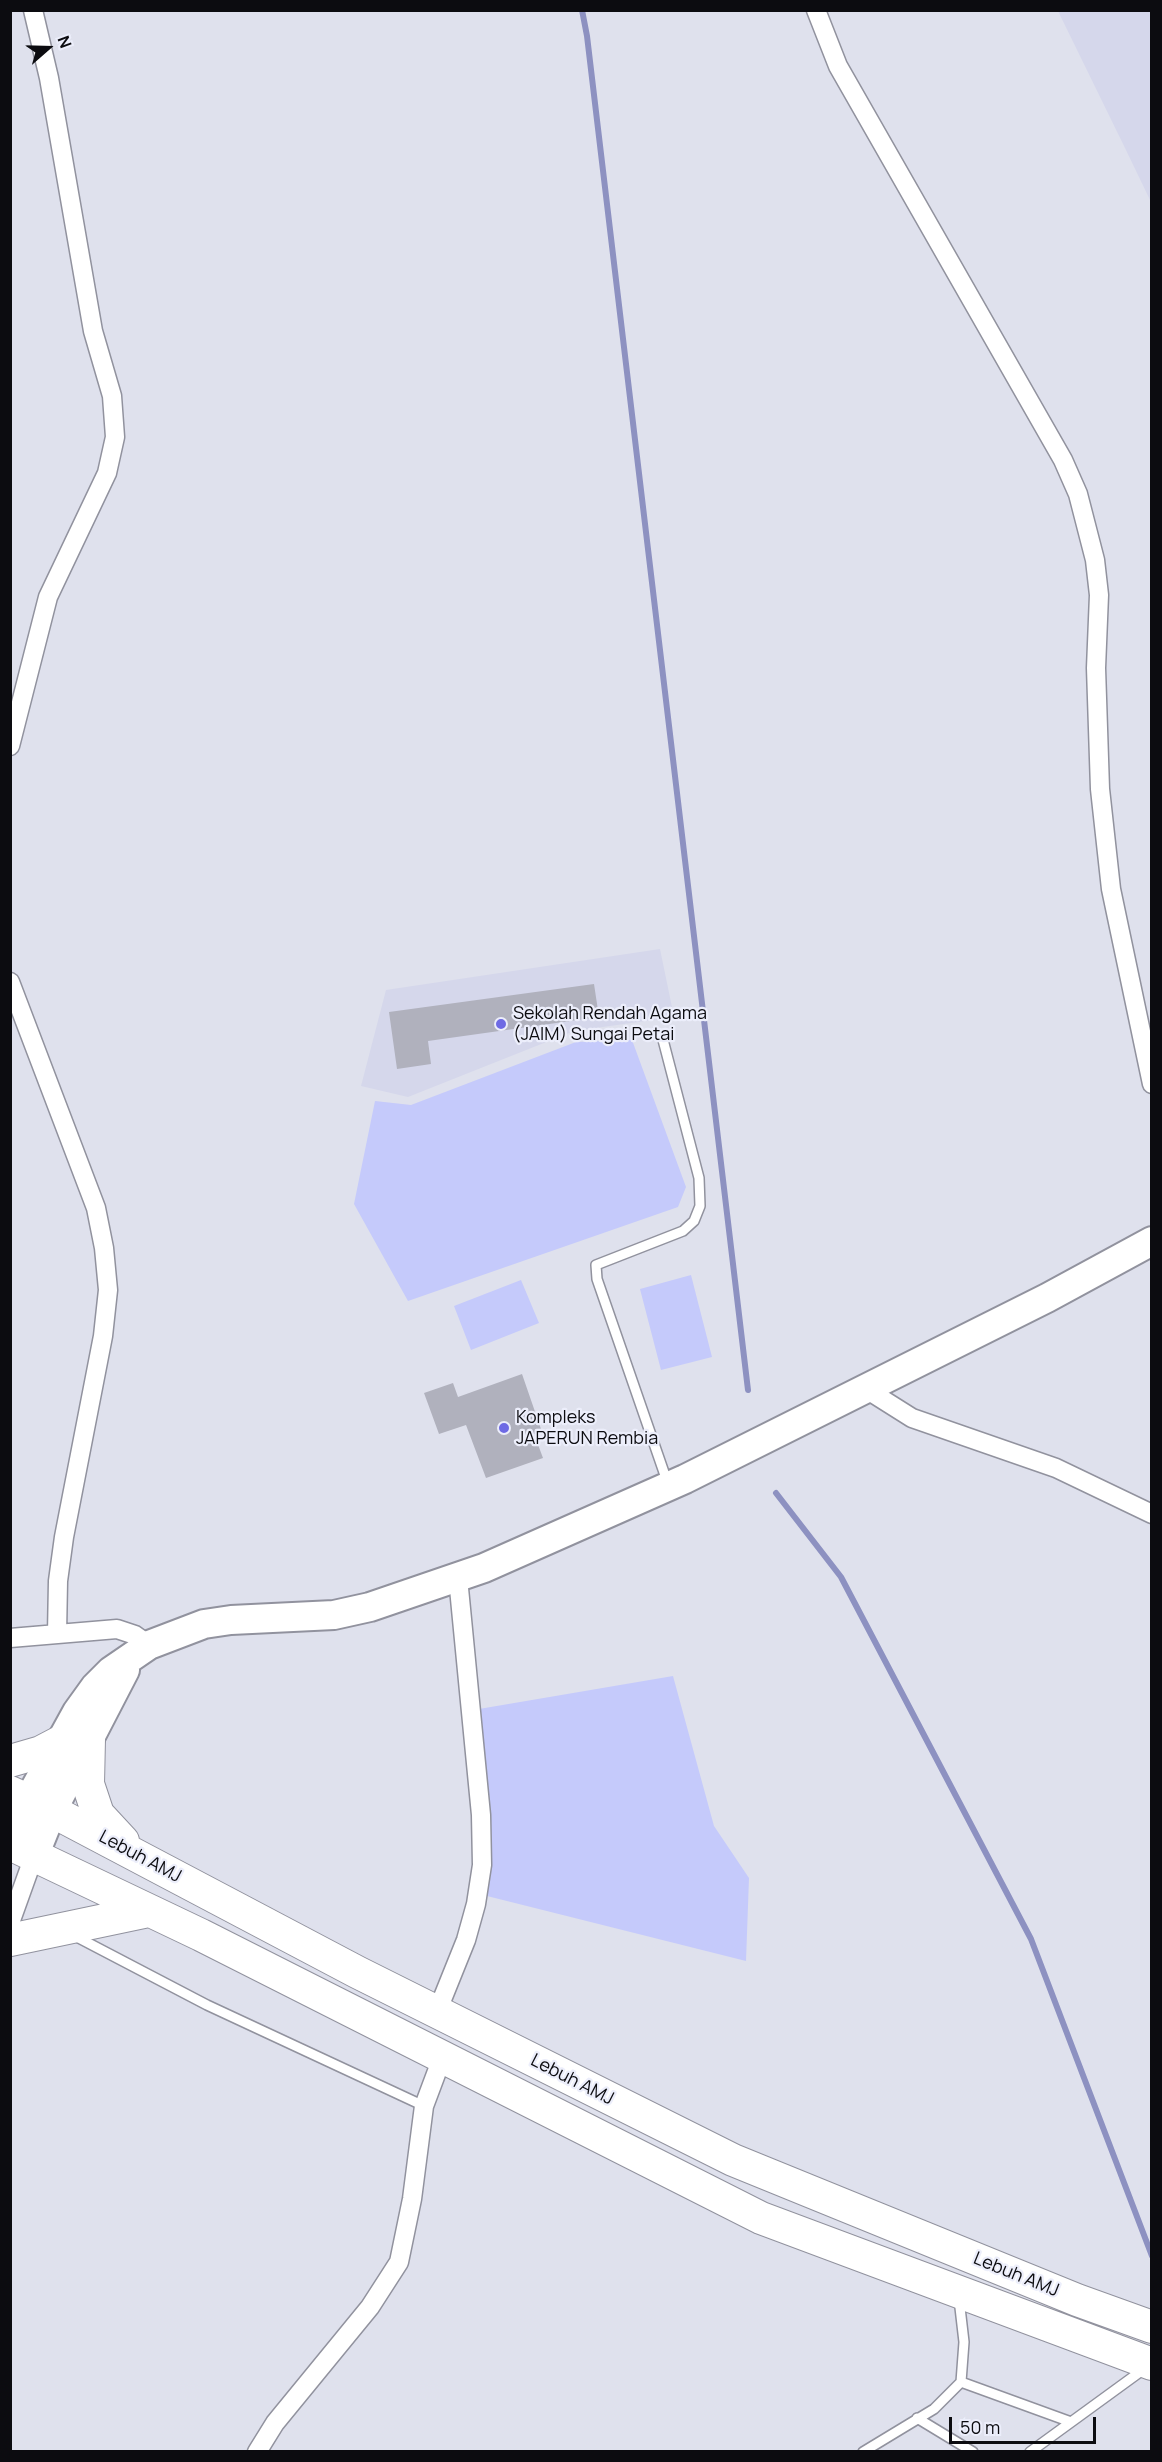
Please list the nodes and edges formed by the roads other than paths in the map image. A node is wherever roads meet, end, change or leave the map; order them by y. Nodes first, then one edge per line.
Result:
1 (33, 10) edge
2 (816, 10) edge
3 (10, 746) edge
4 (10, 982) edge
5 (663, 1036) dead end
6 (1152, 1084) edge
7 (1152, 1241) edge
8 (866, 1389) junction
9 (669, 1487) junction
10 (1152, 1514) edge
11 (458, 1578) junction
12 (57, 1634) junction
13 (10, 1638) edge
14 (138, 1654) junction
15 (75, 1740) junction
16 (10, 1761) edge
17 (30, 1802) edge
18 (18, 1847) edge
19 (153, 1863) junction
20 (148, 1911) junction
21 (10, 1923) edge
22 (62, 1929) junction
23 (10, 1940) edge
24 (437, 2012) junction
25 (442, 2058) junction
26 (424, 2106) junction
27 (958, 2292) junction
28 (1152, 2327) edge
29 (1151, 2364) edge
30 (961, 2382) junction
31 (918, 2418) junction
32 (1071, 2422) junction
33 (257, 2451) edge
34 (863, 2451) edge
35 (973, 2451) edge
36 (1030, 2451) edge

1 - 3 street
2 - 6 street
4 - 12 street
5 - 9 lane
7 - 8 main road
8 - 9 main road
8 - 10 street
9 - 11 main road
11 - 14 main road
11 - 24 street
12 - 13 street
12 - 14 street
14 - 15 main road
15 - 16 highway
15 - 17 main road
15 - 19 highway
17 - 18 main road
17 - 19 highway, Lebuh AMJ
18 - 20 highway, Lebuh AMJ
18 - 21 street
19 - 24 highway, Lebuh AMJ
20 - 22 highway
20 - 25 highway, Lebuh AMJ
22 - 23 highway
22 - 26 lane
24 - 28 highway, Lebuh AMJ
25 - 26 street
25 - 27 highway, Lebuh AMJ
26 - 33 street
27 - 29 highway, Lebuh AMJ
27 - 30 lane
29 - 32 lane
30 - 31 lane
30 - 32 lane
31 - 34 lane
31 - 35 lane
32 - 36 lane

